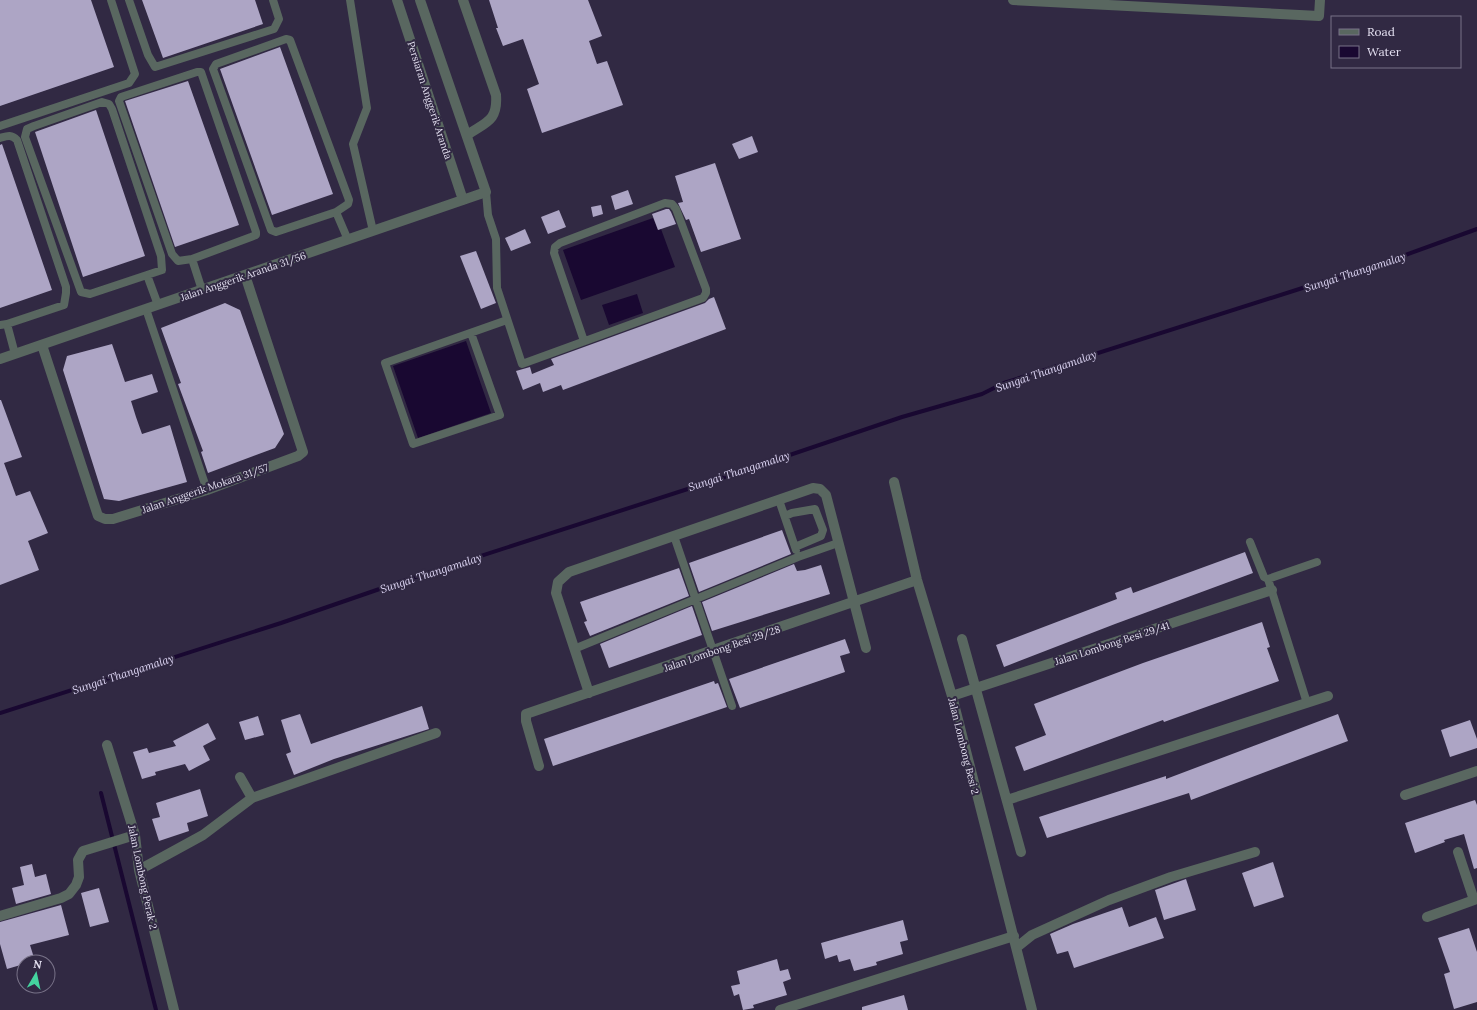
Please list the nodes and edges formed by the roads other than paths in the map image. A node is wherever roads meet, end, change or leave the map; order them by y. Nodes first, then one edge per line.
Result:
1 (111, 0) edge
2 (129, 0) edge
3 (273, 0) edge
4 (350, 0) edge
5 (397, 0) edge
6 (420, 0) edge
7 (463, 0) edge
8 (1013, 0) edge
9 (1320, 0) edge
10 (0, 126) edge
11 (467, 135) junction
12 (0, 138) edge
13 (486, 192) junction
14 (463, 200) junction
15 (336, 212) junction
16 (373, 231) junction
17 (348, 240) junction
18 (192, 259) junction
19 (147, 275) junction
20 (245, 275) junction
21 (202, 290) junction
22 (158, 305) junction
23 (146, 309) junction
24 (507, 320) junction
25 (3, 324) edge
26 (471, 333) junction
27 (584, 341) junction
28 (42, 345) junction
29 (15, 354) junction
30 (0, 359) edge
31 (894, 482) dead end
32 (207, 490) junction
33 (779, 500) junction
34 (784, 516) junction
35 (674, 536) junction
36 (1250, 542) dead end
37 (838, 543) junction
38 (795, 547) junction
39 (798, 557) junction
40 (1318, 562) dead end
41 (1268, 579) junction
42 (917, 580) junction
43 (1272, 590) junction
44 (695, 599) junction
45 (854, 602) junction
46 (962, 640) dead end
47 (574, 648) junction
48 (866, 648) dead end
49 (713, 651) junction
50 (976, 688) junction
51 (589, 693) junction
52 (952, 696) junction
53 (1328, 696) dead end
54 (1307, 703) junction
55 (732, 706) dead end
56 (436, 733) dead end
57 (107, 745) dead end
58 (539, 766) dead end
59 (1477, 771) edge
60 (240, 777) dead end
61 (1405, 795) dead end
62 (252, 798) junction
63 (1007, 800) junction
64 (135, 835) junction
65 (1021, 852) dead end
66 (1255, 852) dead end
67 (1458, 852) dead end
68 (139, 870) junction
69 (1475, 900) edge
70 (0, 916) edge
71 (1427, 917) dead end
72 (1014, 936) junction
73 (1017, 947) junction
74 (174, 1010) edge
75 (780, 1010) edge
76 (1032, 1010) edge

1 - 10 lane
2 - 3 lane
4 - 16 lane
5 - 14 street, Persiaran Anggerik Aranda
6 - 11 street
7 - 11 street
8 - 9 street
11 - 13 street
12 - 25 lane
13 - 14 street, Jalan Anggerik Aranda 31/56
13 - 24 lane
14 - 16 street, Jalan Anggerik Aranda 31/56
15 - 15 lane
15 - 17 lane
16 - 17 street, Jalan Anggerik Aranda 31/56
17 - 20 street, Jalan Anggerik Aranda 31/56
18 - 18 lane
18 - 21 lane
19 - 19 lane
19 - 22 lane
20 - 21 street, Jalan Anggerik Aranda 31/56
20 - 32 street, Jalan Anggerik Mokara 31/57
21 - 22 street, Jalan Anggerik Aranda 31/56
22 - 23 street, Jalan Anggerik Aranda 31/56
23 - 28 street, Jalan Anggerik Aranda 31/56
23 - 32 lane
24 - 26 lane
24 - 27 lane
25 - 29 lane
26 - 26 lane
27 - 27 lane
28 - 29 street, Jalan Anggerik Aranda 31/56
28 - 32 street, Jalan Anggerik Mokara 31/57
29 - 30 street, Jalan Anggerik Aranda 31/56
31 - 42 street, Jalan Lombong Besi 2
33 - 34 lane
33 - 35 street
33 - 37 street
34 - 38 lane
34 - 38 lane
35 - 44 lane
35 - 47 street
36 - 41 lane
37 - 39 lane
37 - 45 street
38 - 39 lane
39 - 44 lane
40 - 41 lane
41 - 43 lane
42 - 45 street, Jalan Lombong Besi 29/28
42 - 52 street, Jalan Lombong Besi 2
43 - 50 street, Jalan Lombong Besi 29/41
43 - 54 lane
44 - 47 lane
44 - 49 lane
45 - 48 street
45 - 49 street, Jalan Lombong Besi 29/28
46 - 50 street
47 - 51 street
49 - 51 street, Jalan Lombong Besi 29/28
49 - 55 lane
50 - 52 street, Jalan Lombong Besi 29/41
50 - 63 street
51 - 58 street, Jalan Lombong Besi 29/28
52 - 72 street, Jalan Lombong Besi 2
53 - 54 street
54 - 63 street
56 - 62 street
57 - 64 street, Jalan Lombong Perak 2
59 - 61 street
60 - 62 street
62 - 68 street
63 - 65 street
64 - 68 street, Jalan Lombong Perak 2
64 - 70 street
66 - 73 street
67 - 69 street
68 - 74 street, Jalan Lombong Perak 2
69 - 71 street
72 - 73 street, Jalan Lombong Besi 2
72 - 75 street
73 - 76 street, Jalan Lombong Besi 2

